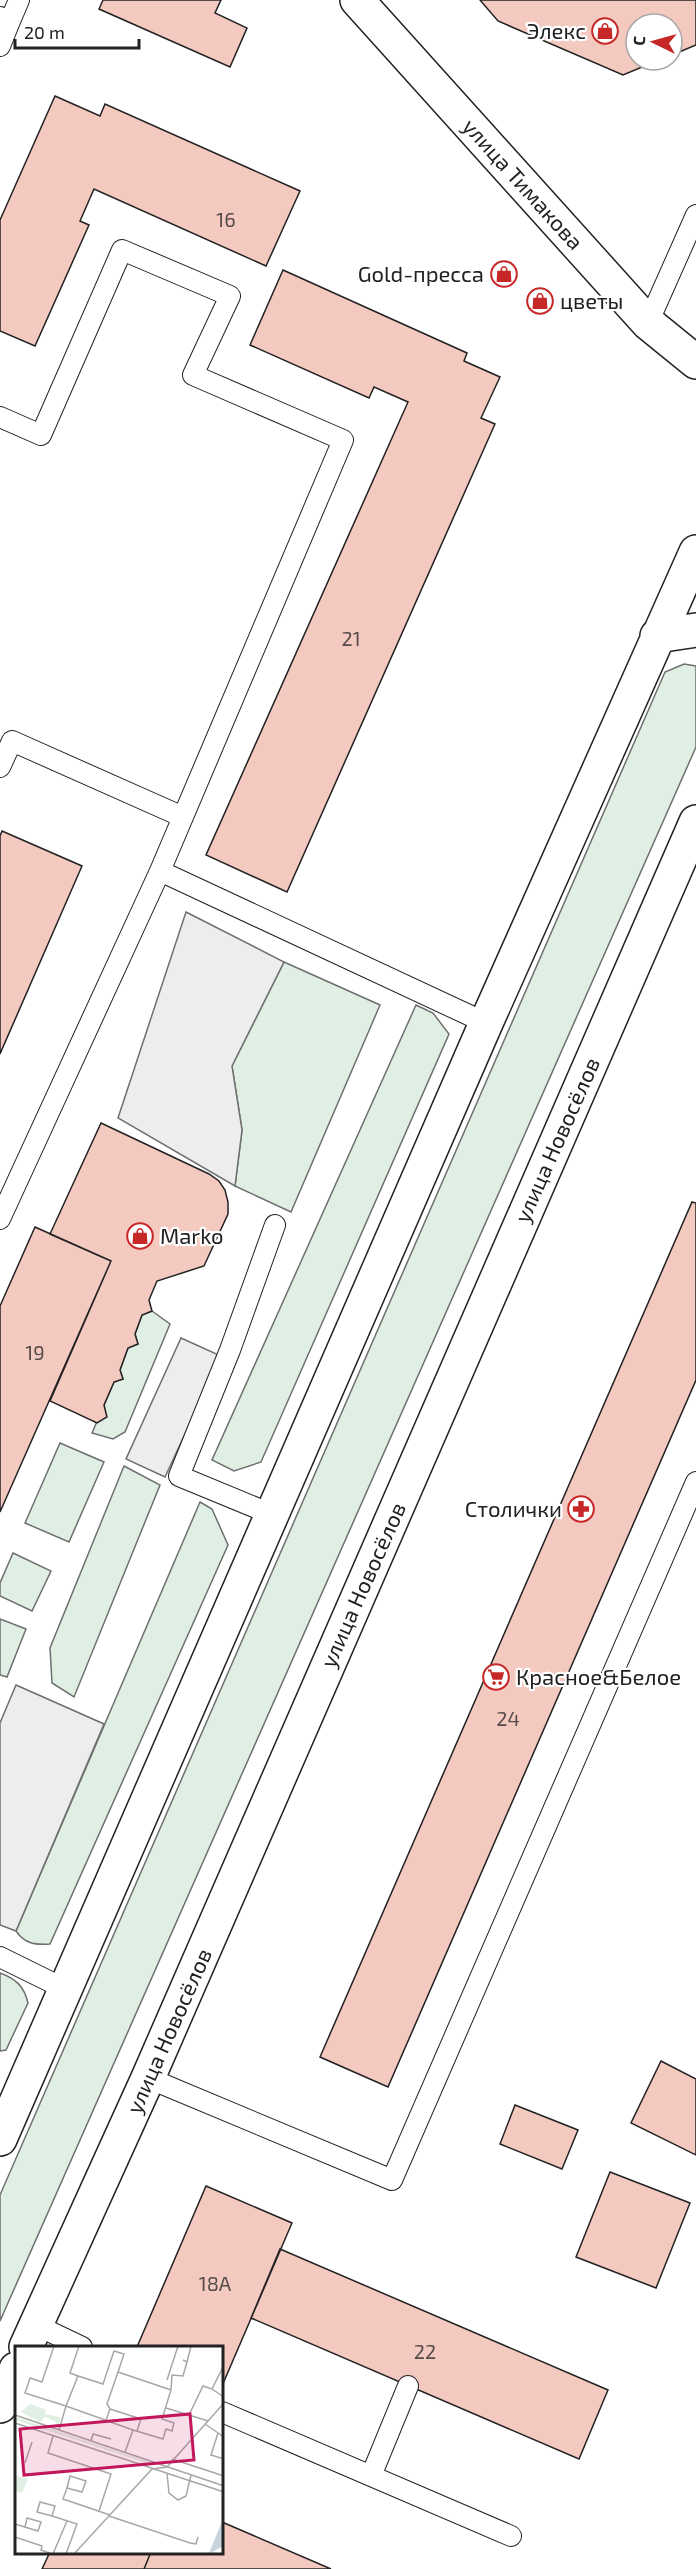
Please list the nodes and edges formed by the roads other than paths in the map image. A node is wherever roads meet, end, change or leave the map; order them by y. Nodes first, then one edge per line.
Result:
1 (19, 0) edge
2 (357, 0) edge
3 (5, 19) edge
4 (0, 46) edge
5 (696, 215) edge
6 (648, 323) junction
7 (696, 362) edge
8 (0, 417) edge
9 (696, 552) edge
10 (696, 630) edge
11 (657, 636) junction
12 (0, 767) edge
13 (183, 817) junction
14 (696, 822) edge
15 (160, 871) junction
16 (486, 1023) junction
17 (0, 1220) edge
18 (275, 1225) dead end
19 (696, 1482) edge
20 (271, 1514) junction
21 (0, 1957) edge
22 (65, 1989) junction
23 (148, 2078) junction
24 (0, 2139) edge
25 (31, 2336) edge
26 (77, 2346) edge
27 (15, 2371) edge
28 (408, 2386) dead end
29 (0, 2406) edge
30 (224, 2413) edge
31 (371, 2476) junction
32 (512, 2536) dead end

1 - 3 lane
2 - 6 main road, улица Тимакова
3 - 4 lane
5 - 6 lane
6 - 7 main road, улица Тимакова
8 - 13 lane
9 - 11 main road
10 - 11 main road
11 - 16 main road
12 - 13 lane
13 - 15 lane
14 - 23 main road, улица Новосёлов
15 - 16 lane
15 - 17 lane
16 - 20 main road
18 - 20 lane
19 - 23 lane
20 - 22 main road
21 - 22 lane
22 - 24 main road
23 - 25 main road, улица Новосёлов
25 - 26 lane
27 - 29 main road
28 - 31 lane
30 - 31 lane
31 - 32 lane

